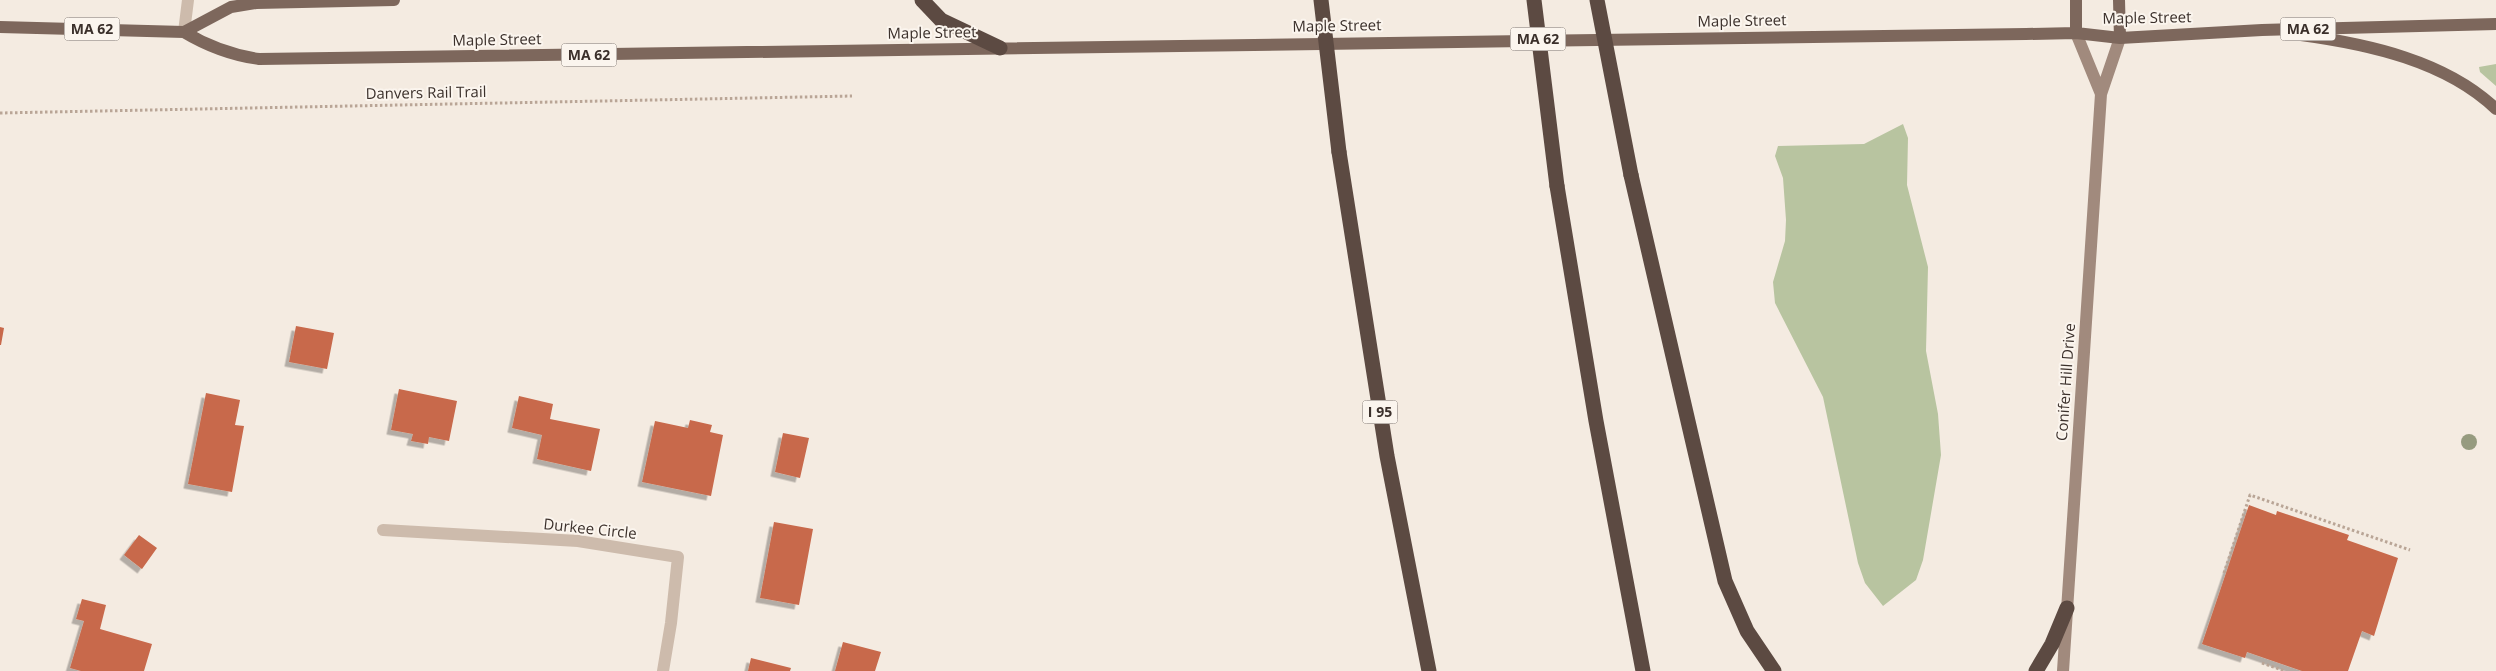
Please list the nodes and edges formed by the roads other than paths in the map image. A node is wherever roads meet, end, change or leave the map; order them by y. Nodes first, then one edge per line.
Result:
1 (188, 0) edge
2 (394, 0) edge
3 (922, 0) edge
4 (1321, 0) edge
5 (1534, 0) edge
6 (1597, 0) edge
7 (2076, 0) edge
8 (2119, 0) edge
9 (2496, 24) edge
10 (0, 27) edge
11 (2262, 30) junction
12 (184, 32) junction
13 (2076, 33) junction
14 (2120, 38) junction
15 (1000, 48) junction
16 (2101, 94) junction
17 (2496, 109) edge
18 (383, 530) dead end
19 (2067, 608) junction
20 (663, 671) edge
21 (1429, 671) edge
22 (1643, 671) edge
23 (1774, 671) edge
24 (2036, 671) edge
25 (2063, 671) edge

1 - 12 street
2 - 12 main road
3 - 15 highway
4 - 21 highway, I 95, bridge
5 - 22 highway, bridge
6 - 23 highway, bridge
7 - 13 main road
8 - 14 main road
9 - 11 main road, Maple Street / MA 62
10 - 12 main road, Maple Street / MA 62
11 - 14 main road, Maple Street / MA 62
11 - 17 main road
12 - 15 main road, Maple Street / MA 62
13 - 14 main road, Maple Street / MA 62
13 - 15 main road, Maple Street / MA 62
13 - 16 street
14 - 16 street
16 - 19 street, Conifer Hill Drive
18 - 20 street, Durkee Circle
19 - 24 highway
19 - 25 street, Conifer Hill Drive

